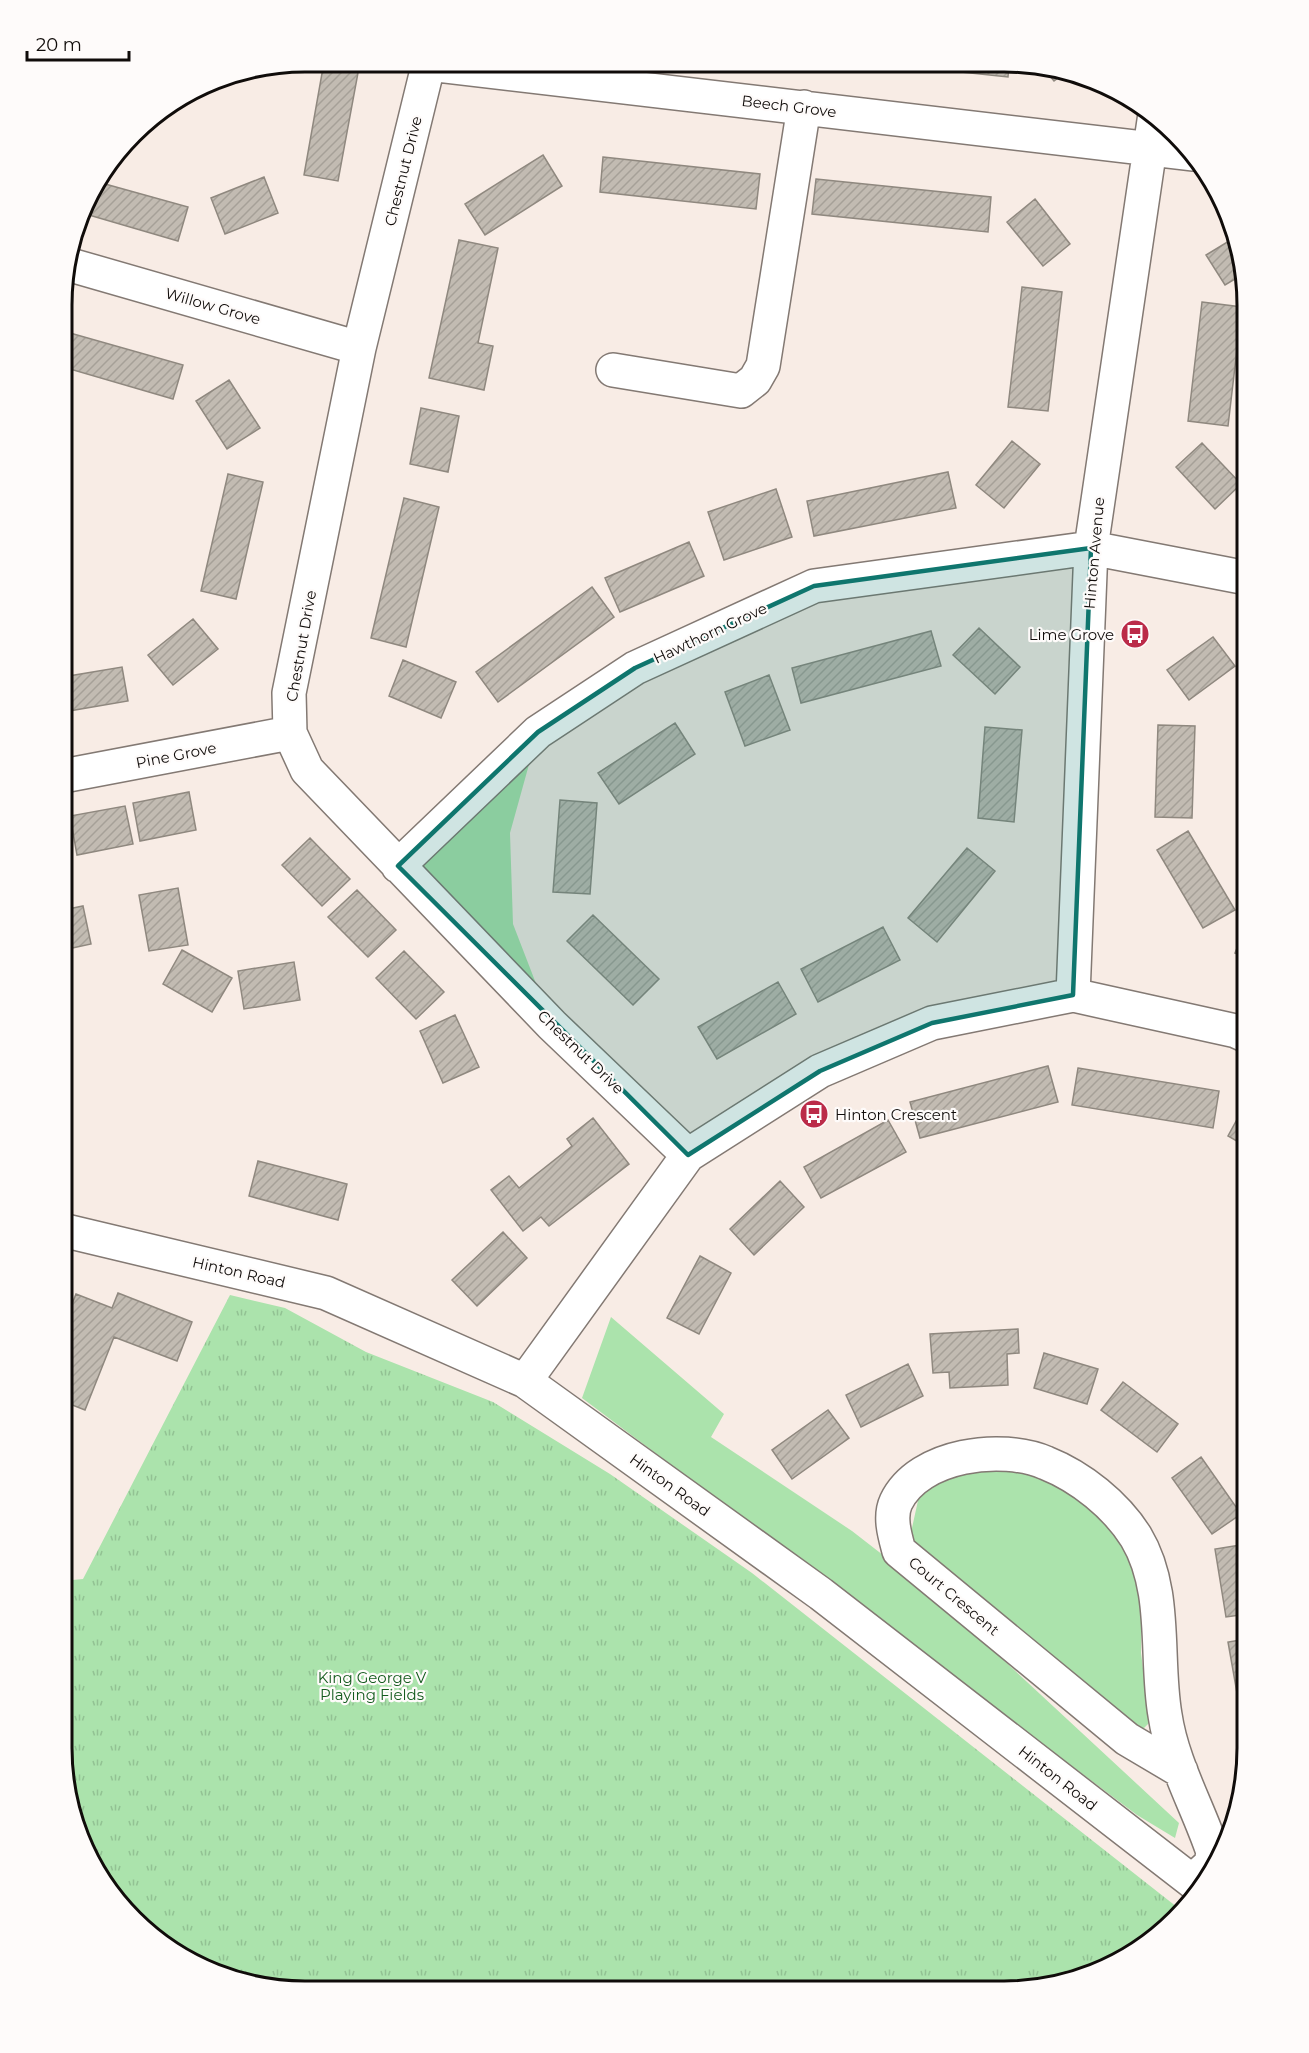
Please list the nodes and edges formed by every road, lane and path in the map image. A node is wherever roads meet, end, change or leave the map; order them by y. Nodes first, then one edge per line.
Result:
1 (427, 72) edge
2 (506, 72) edge
3 (804, 107) junction
4 (1153, 126) edge
5 (1149, 148) junction
6 (1180, 152) edge
7 (75, 267) edge
8 (359, 348) junction
9 (613, 370) dead end
10 (1091, 548) junction
11 (1237, 576) edge
12 (290, 734) junction
13 (72, 774) edge
14 (398, 866) junction
15 (1073, 995) junction
16 (1237, 1031) edge
17 (688, 1155) junction
18 (72, 1232) edge
19 (525, 1381) junction
20 (1181, 1771) junction
21 (1213, 1851) edge
22 (1194, 1883) edge

1 - 8 street, Chestnut Drive
2 - 3 street, Beech Grove
3 - 5 street, Beech Grove
3 - 9 street
4 - 5 street, Hinton Avenue
5 - 6 street, Beech Grove
5 - 10 street, Hinton Avenue
7 - 8 street, Willow Grove
8 - 12 street, Chestnut Drive
10 - 11 street
10 - 14 street, Hawthorn Grove
10 - 15 street, Hinton Avenue
12 - 13 street, Pine Grove
12 - 14 street, Chestnut Drive
14 - 17 street, Chestnut Drive
15 - 16 street
15 - 17 street
17 - 19 street
18 - 19 street, Hinton Road
19 - 22 street, Hinton Road
20 - 20 street, Court Crescent
20 - 21 street, Court Crescent

